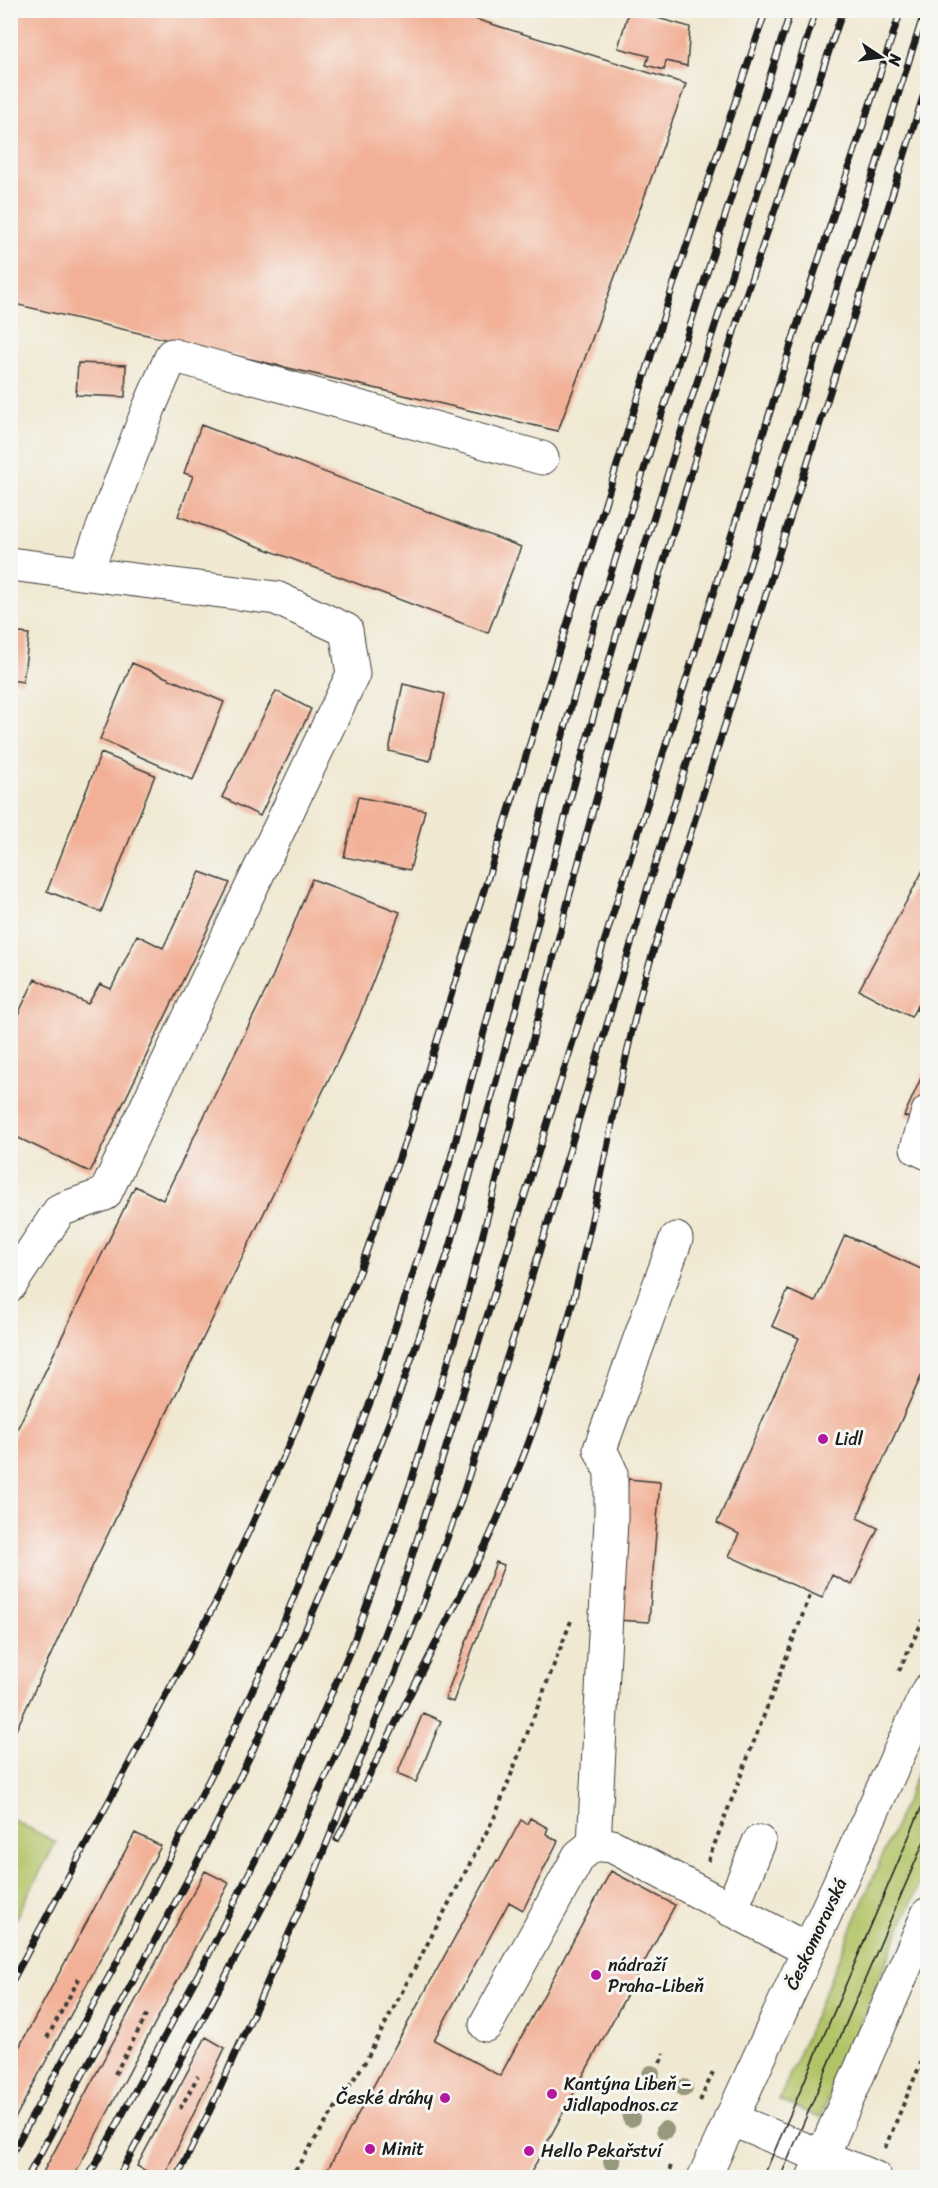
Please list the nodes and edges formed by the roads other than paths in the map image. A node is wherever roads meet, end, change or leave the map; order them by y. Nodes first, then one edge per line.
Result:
1 (542, 458) dead end
2 (10, 564) edge
3 (86, 572) junction
4 (927, 1112) edge
5 (927, 1153) edge
6 (676, 1239) dead end
7 (10, 1286) edge
8 (927, 1690) edge
9 (759, 1842) dead end
10 (594, 1844) junction
11 (736, 1897) junction
12 (927, 1914) edge
13 (808, 1950) junction
14 (486, 2025) dead end
15 (730, 2119) junction
16 (817, 2167) edge
17 (874, 2177) edge
18 (704, 2178) edge

1 - 3 main road
2 - 3 main road
3 - 7 main road
4 - 5 main road
6 - 10 main road
8 - 13 main road, Českomoravská
9 - 11 main road
10 - 11 main road
10 - 14 main road
11 - 13 main road
12 - 16 main road
13 - 15 main road, Českomoravská
15 - 16 main road
15 - 18 main road, Českomoravská
16 - 17 main road

